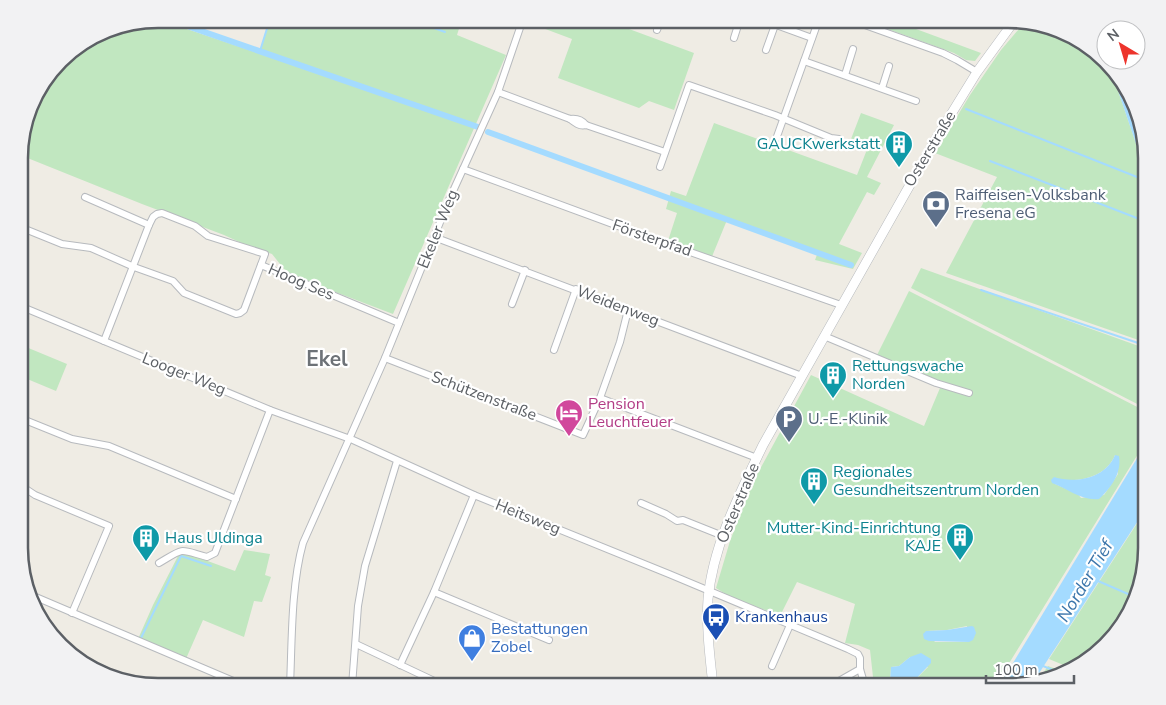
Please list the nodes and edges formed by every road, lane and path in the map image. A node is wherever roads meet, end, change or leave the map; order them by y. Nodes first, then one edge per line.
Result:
1 (520, 28) edge
2 (737, 28) edge
3 (774, 28) edge
4 (784, 28) edge
5 (816, 28) edge
6 (873, 28) edge
7 (1009, 28) edge
8 (734, 38) dead end
9 (812, 38) junction
10 (853, 49) dead end
11 (766, 50) dead end
12 (804, 61) junction
13 (889, 66) dead end
14 (977, 72) junction
15 (844, 75) junction
16 (882, 88) junction
17 (498, 92) junction
18 (916, 101) dead end
19 (783, 119) junction
20 (840, 139) dead end
21 (776, 142) dead end
22 (665, 152) junction
23 (660, 167) dead end
24 (463, 169) junction
25 (85, 198) dead end
26 (149, 225) junction
27 (28, 230) edge
28 (434, 237) junction
29 (261, 265) junction
30 (134, 267) junction
31 (525, 270) junction
32 (576, 290) junction
33 (512, 304) dead end
34 (841, 305) junction
35 (28, 309) edge
36 (628, 310) junction
37 (399, 323) junction
38 (824, 336) junction
39 (104, 341) junction
40 (554, 350) dead end
41 (385, 358) junction
42 (802, 376) junction
43 (969, 393) dead end
44 (600, 398) junction
45 (270, 410) junction
46 (28, 421) edge
47 (350, 438) junction
48 (757, 458) junction
49 (397, 461) junction
50 (28, 490) edge
51 (474, 495) junction
52 (236, 499) junction
53 (641, 503) dead end
54 (723, 536) junction
55 (159, 562) dead end
56 (709, 590) junction
57 (434, 592) junction
58 (38, 598) edge
59 (72, 613) junction
60 (790, 625) junction
61 (548, 640) dead end
62 (356, 644) junction
63 (400, 665) junction
64 (772, 666) dead end
65 (860, 669) junction
66 (712, 677) edge
67 (846, 677) edge
68 (862, 677) edge
69 (226, 678) edge
70 (290, 678) edge
71 (353, 678) edge
72 (427, 678) edge

1 - 17 street, Ekeler Weg
2 - 8 street
3 - 11 street
4 - 9 street
5 - 9 street
6 - 14 street
7 - 14 street, Osterstraße
9 - 12 street
10 - 15 street
12 - 15 street
12 - 19 street
13 - 16 street
14 - 34 street, Osterstraße
15 - 16 street
16 - 18 street
17 - 22 street
17 - 24 street, Ekeler Weg
19 - 20 street
19 - 21 street
19 - 22 street
22 - 23 street
24 - 28 street, Ekeler Weg
24 - 34 street, Försterpfad
25 - 26 street
26 - 29 street, Hoog Ses
26 - 30 street
27 - 30 street
28 - 31 street, Weidenweg
28 - 37 street, Ekeler Weg
29 - 30 street
29 - 37 street, Hoog Ses
30 - 39 street
31 - 32 street, Weidenweg
31 - 33 street
32 - 36 street, Weidenweg
32 - 40 street
34 - 38 street, Osterstraße
35 - 39 street, Looger Weg
36 - 42 street, Weidenweg
36 - 44 street
37 - 41 street, Ekeler Weg
38 - 42 street, Osterstraße
38 - 43 street
39 - 45 street, Looger Weg
41 - 44 street, Schützenstraße
41 - 47 street, Ekeler Weg
42 - 48 street, Osterstraße
44 - 48 street
45 - 47 street, Looger Weg
45 - 52 street
46 - 52 street
47 - 49 street, Heitsweg
47 - 70 street, Ekeler Weg
48 - 54 street, Osterstraße
49 - 51 street, Heitsweg
49 - 62 street
50 - 59 street
51 - 56 street, Heitsweg
51 - 57 street
52 - 55 street
53 - 54 street
54 - 56 street, Osterstraße
56 - 60 street, Heitsweg
56 - 66 street, Osterstraße
57 - 61 street
57 - 63 street
58 - 59 street
59 - 69 street
60 - 64 street
60 - 65 street, Heitsweg
62 - 63 street
62 - 71 street
63 - 72 street
65 - 67 street
65 - 68 street

